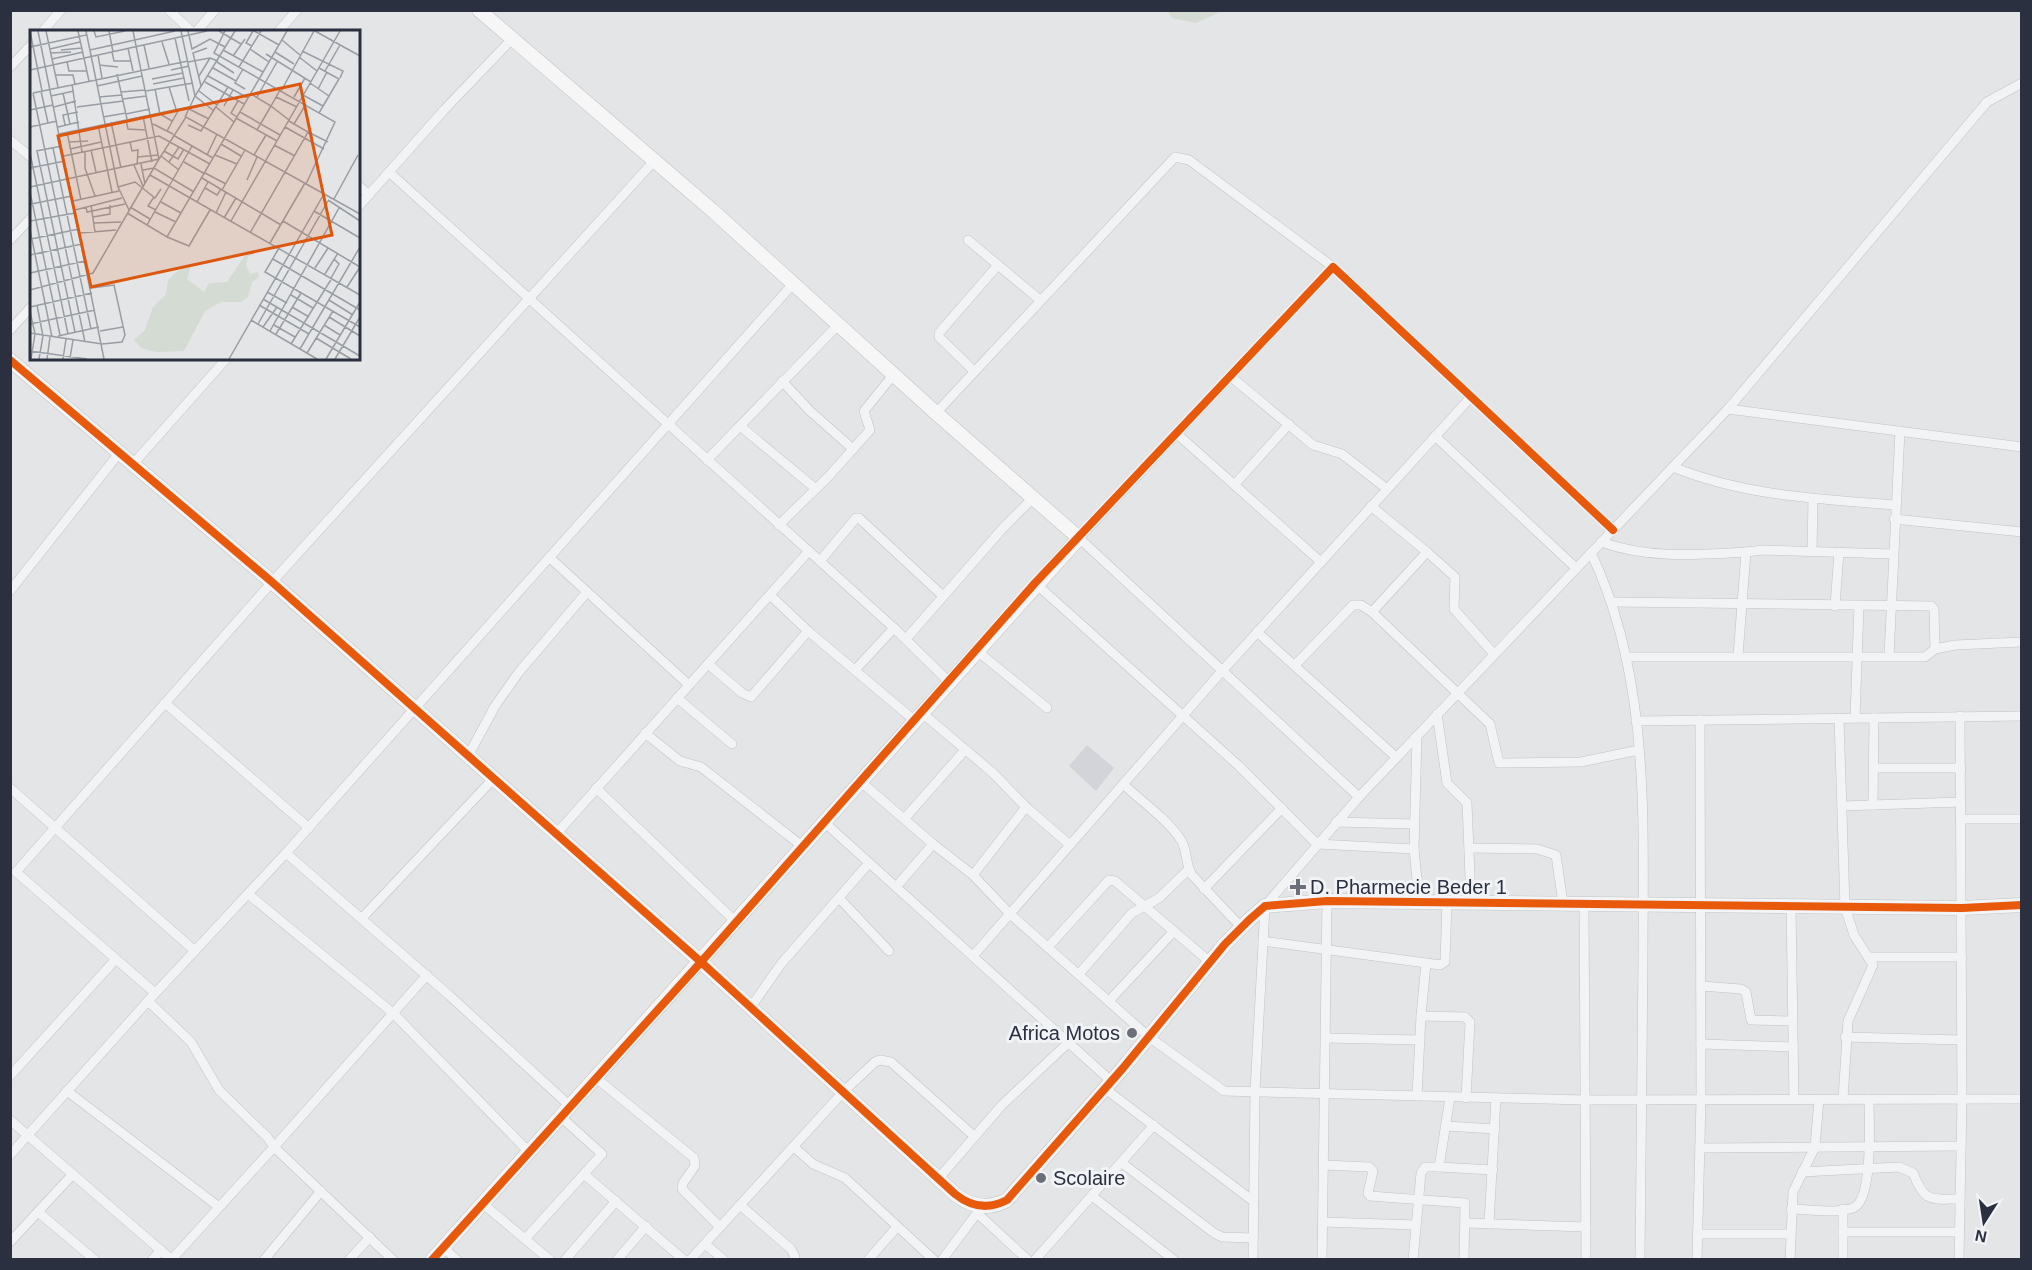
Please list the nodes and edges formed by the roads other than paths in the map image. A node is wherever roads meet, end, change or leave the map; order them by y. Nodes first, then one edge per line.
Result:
1 (61, 10) edge
2 (169, 10) edge
3 (215, 10) edge
4 (297, 10) edge
5 (478, 10) edge
6 (44, 30) edge
7 (192, 30) edge
8 (196, 30) edge
9 (281, 30) edge
10 (511, 40) junction
11 (30, 46) edge
12 (10, 67) edge
13 (2022, 83) edge
14 (10, 140) edge
15 (30, 156) edge
16 (654, 161) junction
17 (389, 172) junction
18 (360, 187) edge
19 (369, 195) junction
20 (360, 205) edge
21 (30, 219) edge
22 (10, 240) edge
23 (968, 240) dead end
24 (998, 265) junction
25 (1333, 267) junction
26 (793, 284) junction
27 (530, 297) junction
28 (1041, 300) junction
29 (30, 308) edge
30 (838, 325) junction
31 (10, 330) edge
32 (10, 360) edge
33 (225, 360) edge
34 (974, 371) junction
35 (894, 374) junction
36 (1230, 376) junction
37 (782, 381) junction
38 (1471, 397) junction
39 (1728, 409) junction
40 (936, 413) junction
41 (1289, 424) junction
42 (666, 425) junction
43 (740, 426) junction
44 (1900, 431) junction
45 (1176, 433) junction
46 (1435, 436) junction
47 (2022, 447) edge
48 (853, 449) junction
49 (120, 452) junction
50 (707, 460) junction
51 (133, 464) junction
52 (1672, 467) junction
53 (1235, 484) junction
54 (816, 489) junction
55 (1387, 489) junction
56 (1033, 498) junction
57 (1814, 499) junction
58 (1895, 505) junction
59 (1371, 506) junction
60 (1894, 519) junction
61 (779, 525) junction
62 (1613, 530) junction
63 (2022, 532) edge
64 (1079, 538) junction
65 (1601, 542) junction
66 (809, 551) junction
67 (1812, 551) junction
68 (1427, 552) junction
69 (1746, 552) junction
70 (1839, 552) junction
71 (1590, 553) junction
72 (1892, 554) junction
73 (549, 557) junction
74 (820, 561) junction
75 (1321, 562) junction
76 (1576, 568) junction
77 (272, 582) junction
78 (1035, 584) junction
79 (10, 591) edge
80 (587, 592) junction
81 (770, 595) junction
82 (943, 596) junction
83 (1612, 602) junction
84 (1741, 605) junction
85 (1836, 606) junction
86 (1858, 606) junction
87 (1890, 606) junction
88 (1372, 612) junction
89 (894, 628) junction
90 (808, 631) junction
91 (1257, 632) junction
92 (906, 639) junction
93 (2022, 642) edge
94 (1935, 649) junction
95 (976, 650) junction
96 (1494, 654) junction
97 (1738, 656) junction
98 (1857, 656) junction
99 (1889, 656) junction
100 (1626, 657) junction
101 (708, 664) junction
102 (1294, 665) junction
103 (855, 670) junction
104 (1222, 671) junction
105 (948, 681) junction
106 (689, 685) junction
107 (1458, 693) junction
108 (677, 698) junction
109 (165, 703) junction
110 (415, 708) junction
111 (1047, 708) dead end
112 (1437, 714) junction
113 (1184, 715) junction
114 (918, 716) junction
115 (2022, 716) edge
116 (1960, 717) junction
117 (1839, 718) junction
118 (1855, 718) junction
119 (1874, 718) junction
120 (1700, 720) junction
121 (1636, 722) junction
122 (645, 733) junction
123 (1417, 735) junction
124 (732, 744) dead end
125 (966, 750) junction
126 (1639, 750) junction
127 (468, 756) junction
128 (1396, 757) junction
129 (1874, 768) junction
130 (1960, 768) junction
131 (494, 778) junction
132 (860, 781) junction
133 (1123, 784) junction
134 (10, 788) edge
135 (596, 788) junction
136 (1359, 797) junction
137 (1961, 802) junction
138 (1873, 805) junction
139 (1842, 806) junction
140 (1026, 807) junction
141 (1282, 808) junction
142 (905, 818) junction
143 (1961, 819) junction
144 (2022, 819) edge
145 (824, 822) junction
146 (1336, 822) junction
147 (1414, 824) junction
148 (56, 826) junction
149 (309, 828) junction
150 (556, 834) junction
151 (1317, 843) junction
152 (933, 844) junction
153 (1070, 845) junction
154 (802, 846) junction
155 (1469, 848) junction
156 (1414, 849) junction
157 (286, 853) junction
158 (870, 863) junction
159 (13, 870) edge
160 (1188, 870) junction
161 (973, 874) junction
162 (896, 887) junction
163 (1204, 889) junction
164 (248, 894) junction
165 (839, 898) junction
166 (1327, 901) junction
167 (1419, 901) junction
168 (1447, 901) junction
169 (1471, 901) junction
170 (1563, 903) junction
171 (1584, 903) junction
172 (1144, 904) junction
173 (1702, 905) junction
174 (2022, 905) edge
175 (1265, 906) junction
176 (1643, 906) junction
177 (1791, 906) junction
178 (1845, 907) junction
179 (1962, 908) junction
180 (1010, 914) junction
181 (362, 918) junction
182 (736, 922) junction
183 (1242, 927) junction
184 (1174, 931) junction
185 (1263, 941) junction
186 (1048, 947) junction
187 (1328, 949) junction
188 (195, 951) junction
189 (889, 951) dead end
190 (973, 956) junction
191 (1870, 957) junction
192 (1962, 957) junction
193 (116, 959) junction
194 (701, 962) junction
195 (1210, 962) junction
196 (1426, 963) junction
197 (1079, 974) junction
198 (427, 975) junction
199 (1701, 986) junction
200 (155, 993) junction
201 (148, 1001) junction
202 (1109, 1001) junction
203 (751, 1007) junction
204 (393, 1013) junction
205 (1421, 1016) junction
206 (1793, 1021) junction
207 (1149, 1037) junction
208 (1845, 1037) junction
209 (1326, 1038) junction
210 (1420, 1040) junction
211 (1962, 1040) junction
212 (1068, 1043) junction
213 (1701, 1044) junction
214 (1793, 1047) junction
215 (10, 1076) edge
216 (596, 1078) junction
217 (1107, 1085) junction
218 (67, 1091) junction
219 (844, 1091) junction
220 (1255, 1091) junction
221 (1326, 1092) junction
222 (1417, 1096) junction
223 (1449, 1098) junction
224 (1466, 1098) junction
225 (1496, 1098) junction
226 (1962, 1098) junction
227 (2022, 1098) edge
228 (1819, 1099) junction
229 (1843, 1099) junction
230 (1869, 1099) junction
231 (1587, 1100) junction
232 (1642, 1100) junction
233 (1701, 1100) junction
234 (1794, 1100) junction
235 (565, 1112) junction
236 (10, 1120) edge
237 (1154, 1125) junction
238 (1446, 1126) junction
239 (1495, 1129) junction
240 (28, 1136) junction
241 (974, 1136) junction
242 (1961, 1146) junction
243 (273, 1147) junction
244 (794, 1147) junction
245 (1815, 1147) junction
246 (1869, 1147) junction
247 (1700, 1148) junction
248 (529, 1152) junction
249 (10, 1155) edge
250 (1122, 1163) junction
251 (1324, 1165) junction
252 (1439, 1167) junction
253 (1868, 1169) junction
254 (1493, 1170) junction
255 (1802, 1172) junction
256 (73, 1174) junction
257 (585, 1175) junction
258 (938, 1179) junction
259 (321, 1191) junction
260 (1092, 1196) junction
261 (1419, 1199) junction
262 (1960, 1199) junction
263 (616, 1201) junction
264 (1253, 1201) junction
265 (482, 1203) junction
266 (740, 1205) junction
267 (219, 1207) junction
268 (1791, 1209) junction
269 (1844, 1209) junction
270 (980, 1210) junction
271 (38, 1212) junction
272 (1323, 1222) junction
273 (1466, 1223) junction
274 (1489, 1224) junction
275 (1416, 1225) junction
276 (646, 1226) junction
277 (720, 1227) junction
278 (897, 1227) junction
279 (1586, 1227) junction
280 (1843, 1232) junction
281 (1959, 1232) junction
282 (1697, 1234) junction
283 (1790, 1234) junction
284 (370, 1237) junction
285 (526, 1238) junction
286 (1253, 1238) junction
287 (10, 1242) edge
288 (705, 1244) junction
289 (443, 1247) junction
290 (161, 1250) junction
291 (172, 1259) edge
292 (95, 1260) edge
293 (152, 1260) edge
294 (264, 1260) edge
295 (349, 1260) edge
296 (393, 1260) edge
297 (432, 1260) edge
298 (457, 1260) edge
299 (550, 1260) edge
300 (565, 1260) edge
301 (616, 1260) edge
302 (684, 1260) edge
303 (690, 1260) edge
304 (724, 1260) edge
305 (793, 1260) edge
306 (868, 1260) edge
307 (934, 1260) edge
308 (942, 1260) edge
309 (1028, 1260) edge
310 (1035, 1260) edge
311 (1174, 1260) edge
312 (1253, 1260) edge
313 (1322, 1260) edge
314 (1413, 1260) edge
315 (1464, 1260) edge
316 (1586, 1260) edge
317 (1640, 1260) edge
318 (1697, 1260) edge
319 (1790, 1260) edge
320 (1843, 1260) edge
321 (1959, 1260) edge

1 - 6 street
2 - 7 street
3 - 8 street
4 - 9 street
5 - 10 street
10 - 16 street
10 - 17 street
11 - 12 street
13 - 39 street
14 - 15 street
16 - 26 street
16 - 27 street
17 - 19 street
17 - 27 street
18 - 19 street
19 - 20 street
21 - 22 street
23 - 24 street
24 - 28 street
24 - 34 street
25 - 28 street
25 - 36 street
25 - 38 street
26 - 30 street
26 - 42 street
27 - 42 street
27 - 77 street
28 - 34 street
29 - 31 street
30 - 35 street
30 - 37 street
32 - 49 street
33 - 51 street
34 - 40 street
35 - 40 street
35 - 48 street
36 - 41 street
36 - 45 street
37 - 43 street
37 - 48 street
38 - 46 street
38 - 62 street
39 - 44 street
39 - 52 street
40 - 56 street
41 - 53 street
41 - 55 street
42 - 50 street
42 - 73 street
43 - 50 street
43 - 54 street
44 - 47 street
44 - 58 street
45 - 53 street
45 - 64 street
46 - 55 street
46 - 76 street
48 - 54 street
49 - 51 street
49 - 79 street
50 - 61 street
51 - 77 street
52 - 57 street
52 - 62 street
53 - 75 street
54 - 61 street
55 - 59 street
56 - 64 street
56 - 82 street
57 - 58 street
57 - 67 street
58 - 60 street
59 - 68 street
59 - 75 street
60 - 63 street
60 - 72 street
61 - 66 street
62 - 65 street
64 - 78 street
64 - 104 street
65 - 69 street
65 - 71 street
66 - 74 street
66 - 81 street
67 - 69 street
67 - 70 street
68 - 88 street
68 - 96 street
69 - 84 street
70 - 72 street
70 - 85 street
71 - 76 street
71 - 83 street
72 - 87 street
73 - 80 street
73 - 110 street
74 - 82 street
74 - 89 street
75 - 91 street
76 - 96 street
77 - 109 street
77 - 110 street
78 - 95 street
78 - 113 street
80 - 106 street
80 - 127 street
81 - 90 street
81 - 101 street
82 - 92 street
83 - 84 street
83 - 100 street
84 - 85 street
84 - 97 street
85 - 86 street
86 - 87 street
86 - 98 street
87 - 94 street
87 - 99 street
88 - 102 street
88 - 107 street
89 - 92 street
89 - 103 street
90 - 101 street
90 - 103 street
91 - 102 street
91 - 104 street
92 - 105 street
93 - 94 street
94 - 99 street
95 - 105 street
95 - 111 street
96 - 107 street
97 - 98 street
97 - 100 street
98 - 99 street
98 - 118 street
100 - 121 street
101 - 106 street
102 - 128 street
103 - 114 street
104 - 113 street
104 - 136 street
105 - 114 street
106 - 108 street
107 - 112 street
107 - 126 street
108 - 122 street
108 - 124 street
109 - 148 street
109 - 149 street
110 - 127 street
110 - 149 street
112 - 123 street
112 - 155 street
113 - 133 street
113 - 141 street
114 - 125 street
114 - 132 street
115 - 116 street
116 - 119 street
116 - 130 street
117 - 118 street
117 - 120 street
117 - 139 street
118 - 119 street
119 - 129 street
120 - 121 street
120 - 173 street
121 - 126 street
122 - 135 street
122 - 154 street
123 - 128 street
123 - 147 street
125 - 140 street
125 - 142 street
126 - 176 street
127 - 131 street
128 - 136 street
129 - 130 street
129 - 138 street
130 - 137 street
131 - 150 street
131 - 181 street
132 - 142 street
132 - 145 street
133 - 153 street
133 - 160 street
134 - 148 street
135 - 150 street
135 - 182 street
136 - 146 street
137 - 138 street
137 - 143 street
138 - 139 street
139 - 178 street
140 - 153 street
140 - 161 street
141 - 151 street
141 - 163 street
142 - 152 street
143 - 144 street
143 - 179 street
145 - 154 street
145 - 158 street
146 - 147 street
146 - 151 street
147 - 156 street
148 - 159 street
148 - 188 street
149 - 157 street
150 - 194 street
151 - 156 street
151 - 175 street
152 - 161 street
152 - 162 street
153 - 180 street
154 - 182 street
155 - 169 street
155 - 170 street
156 - 167 street
157 - 164 street
157 - 181 street
158 - 162 street
158 - 165 street
159 - 193 street
160 - 163 street
160 - 172 street
161 - 180 street
162 - 190 street
163 - 183 street
164 - 188 street
164 - 204 street
165 - 189 street
165 - 203 street
166 - 167 street
166 - 175 street
166 - 187 street
167 - 168 street
168 - 169 street
168 - 196 street
169 - 170 street
170 - 171 street
171 - 176 street
171 - 231 street
172 - 184 street
172 - 186 street
172 - 197 street
173 - 176 street
173 - 177 street
173 - 199 street
174 - 179 street
175 - 183 street
175 - 185 street
176 - 232 street
177 - 178 street
177 - 206 street
178 - 179 street
178 - 191 street
179 - 192 street
180 - 186 street
180 - 190 street
181 - 198 street
182 - 194 street
183 - 195 street
184 - 195 street
184 - 202 street
185 - 187 street
185 - 220 street
186 - 197 street
187 - 196 street
187 - 209 street
188 - 200 street
190 - 212 street
191 - 192 street
191 - 208 street
192 - 211 street
193 - 200 street
193 - 215 street
194 - 203 street
194 - 216 street
195 - 207 street
196 - 205 street
197 - 202 street
198 - 204 street
198 - 235 street
199 - 206 street
199 - 213 street
200 - 201 street
201 - 218 street
201 - 243 street
202 - 207 street
203 - 219 street
204 - 243 street
204 - 248 street
205 - 210 street
205 - 224 street
206 - 214 street
207 - 217 street
207 - 220 street
208 - 211 street
208 - 229 street
209 - 210 street
209 - 221 street
210 - 222 street
211 - 226 street
212 - 217 street
212 - 241 street
213 - 214 street
213 - 233 street
214 - 234 street
216 - 235 street
216 - 277 street
217 - 237 street
217 - 270 street
218 - 240 street
218 - 267 street
219 - 241 street
219 - 244 street
219 - 258 street
220 - 221 street
220 - 264 street
221 - 222 street
221 - 251 street
222 - 223 street
223 - 224 street
223 - 238 street
224 - 225 street
225 - 231 street
225 - 239 street
226 - 227 street
226 - 230 street
226 - 242 street
228 - 229 street
228 - 234 street
228 - 245 street
229 - 230 street
230 - 246 street
231 - 232 street
231 - 279 street
232 - 233 street
232 - 317 street
233 - 234 street
233 - 247 street
235 - 248 street
235 - 257 street
236 - 240 street
237 - 250 street
237 - 264 street
238 - 239 street
238 - 252 street
239 - 254 street
240 - 249 street
240 - 256 street
241 - 258 street
242 - 246 street
242 - 262 street
243 - 259 street
243 - 267 street
244 - 266 street
244 - 278 street
245 - 246 street
245 - 247 street
245 - 255 street
246 - 253 street
247 - 282 street
248 - 265 street
250 - 260 street
250 - 286 street
251 - 261 street
251 - 272 street
252 - 254 street
252 - 261 street
253 - 255 street
253 - 262 street
253 - 269 street
254 - 274 street
255 - 268 street
256 - 271 street
256 - 290 street
257 - 263 street
257 - 285 street
258 - 270 street
259 - 284 street
259 - 294 street
260 - 310 street
260 - 311 street
261 - 273 street
261 - 275 street
262 - 281 street
263 - 276 street
263 - 300 street
264 - 286 street
265 - 285 street
265 - 289 street
266 - 277 street
266 - 305 street
267 - 291 street
268 - 269 street
268 - 283 street
269 - 280 street
270 - 308 street
270 - 309 street
271 - 287 street
271 - 292 street
272 - 275 street
272 - 313 street
273 - 274 street
273 - 315 street
274 - 279 street
275 - 314 street
276 - 301 street
276 - 302 street
277 - 288 street
278 - 306 street
278 - 307 street
279 - 316 street
280 - 281 street
280 - 320 street
281 - 321 street
282 - 283 street
282 - 318 street
283 - 319 street
284 - 295 street
284 - 296 street
285 - 299 street
286 - 312 street
288 - 303 street
288 - 304 street
289 - 297 street
289 - 298 street
290 - 291 street
290 - 293 street

